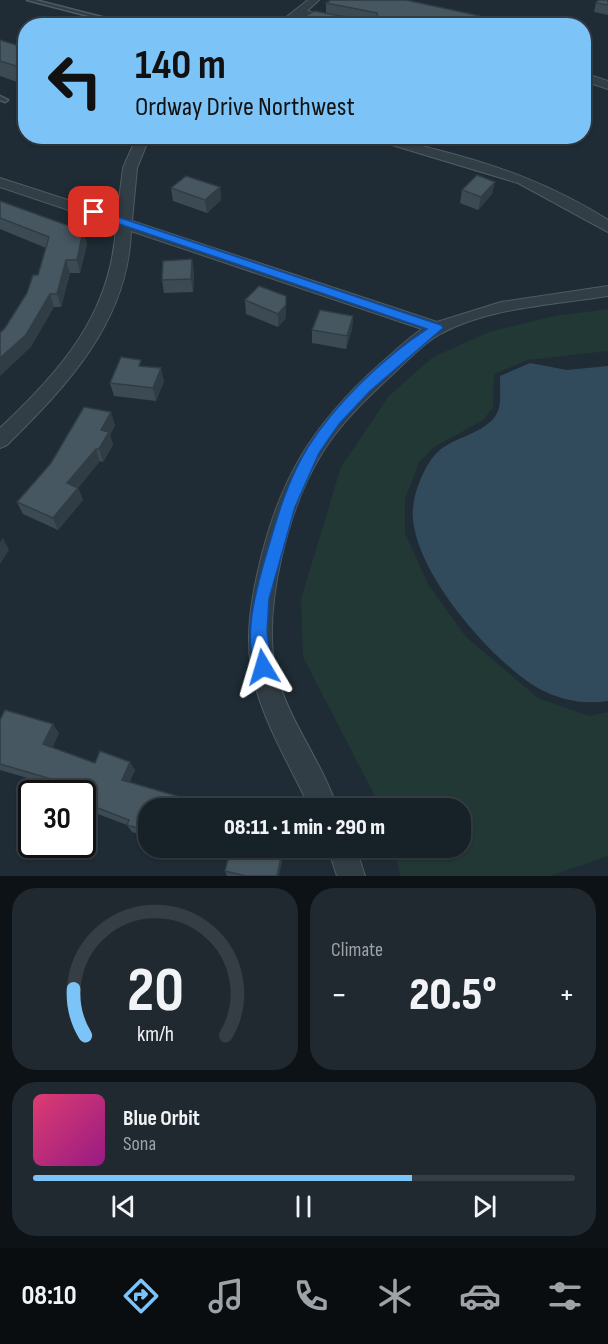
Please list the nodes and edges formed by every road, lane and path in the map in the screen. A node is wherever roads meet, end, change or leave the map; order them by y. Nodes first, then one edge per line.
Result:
1 (29, 0) edge
2 (314, 0) edge
3 (298, 12) junction
4 (102, 18) edge
5 (290, 18) edge
6 (329, 18) edge
7 (591, 79) edge
8 (608, 85) edge
9 (140, 144) edge
10 (399, 144) edge
11 (0, 182) edge
12 (124, 222) junction
13 (608, 227) edge
14 (608, 291) edge
15 (437, 328) junction
16 (0, 440) edge
17 (319, 798) edge
18 (345, 858) edge
19 (351, 876) edge

1 - 4 lane
2 - 3 street
3 - 5 street
3 - 6 street
7 - 8 street
9 - 12 street
10 - 13 street
11 - 12 street
12 - 15 street
12 - 16 street
14 - 15 street
15 - 17 street
18 - 19 street

